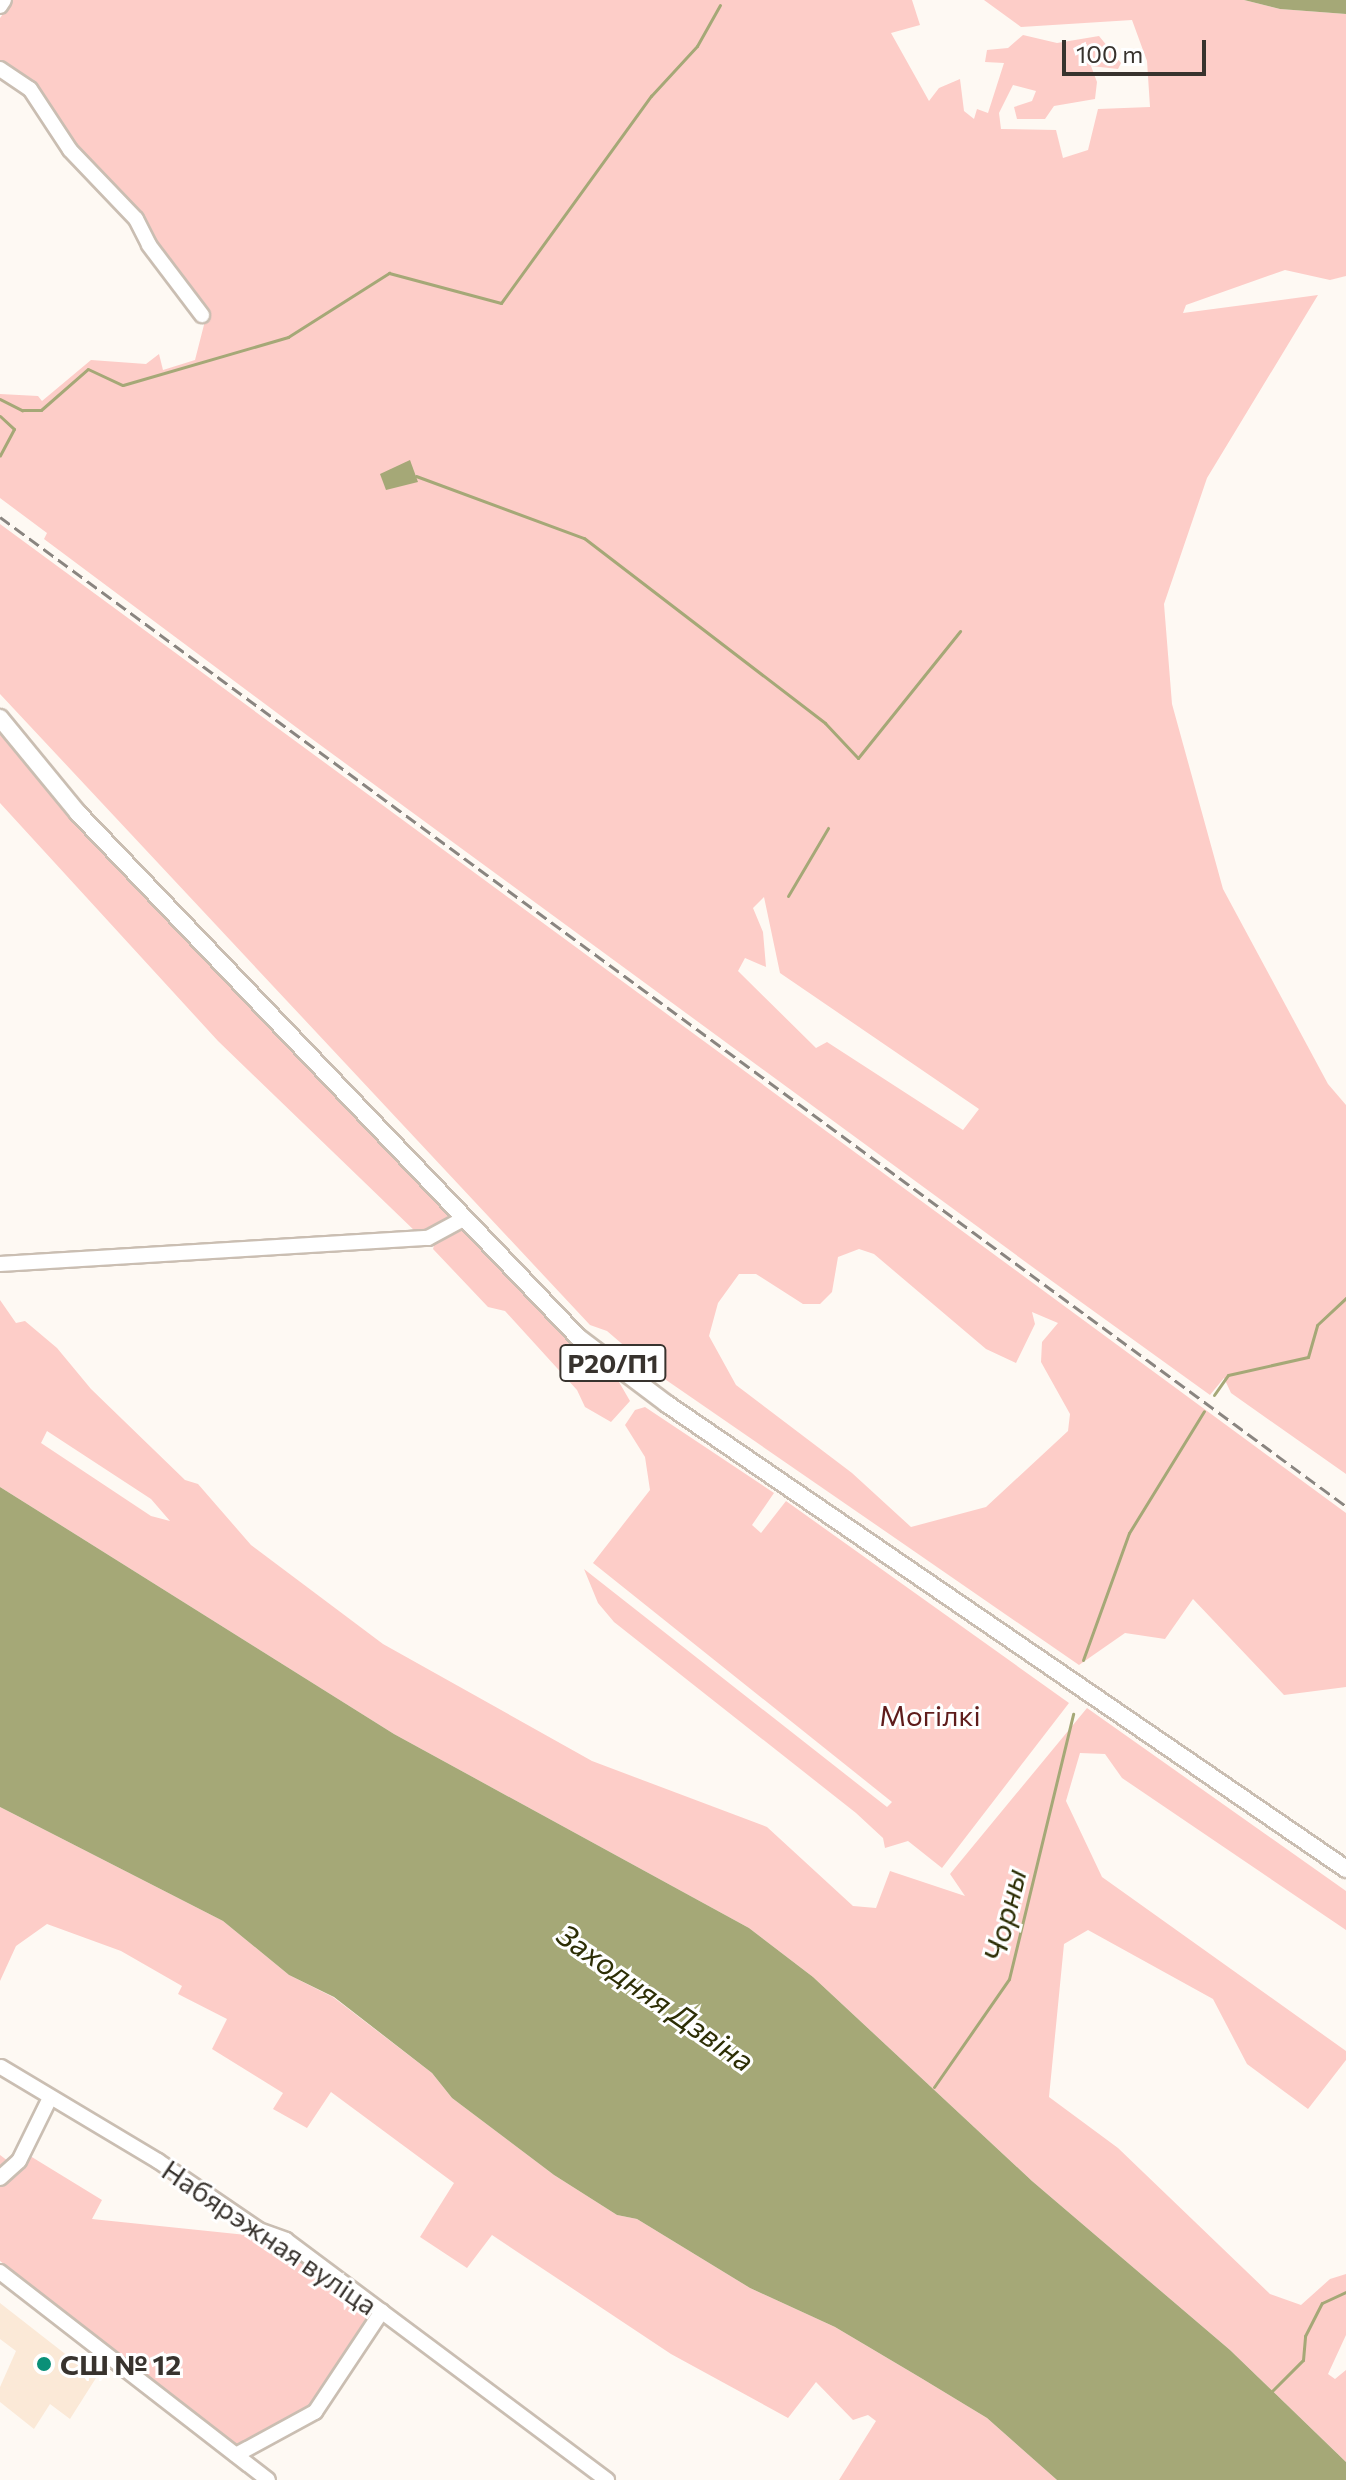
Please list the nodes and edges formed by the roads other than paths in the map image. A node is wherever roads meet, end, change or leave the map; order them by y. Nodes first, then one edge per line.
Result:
1 (4, 0) edge
2 (0, 6) edge
3 (0, 69) edge
4 (202, 315) dead end
5 (0, 718) edge
6 (465, 1218) junction
7 (0, 1264) edge
8 (1346, 1869) edge
9 (1, 2067) edge
10 (50, 2098) junction
11 (0, 2178) edge
12 (0, 2272) edge
13 (382, 2311) junction
14 (236, 2455) junction
15 (268, 2480) edge
16 (607, 2480) edge

1 - 2 street
3 - 4 street
5 - 6 main road, Р20/П1
6 - 7 street
6 - 8 main road, Р20/П1
9 - 10 street, Набярэжная вуліца
10 - 11 street
10 - 13 street, Набярэжная вуліца
12 - 14 street
13 - 14 street
13 - 16 street, Набярэжная вуліца
14 - 15 street

